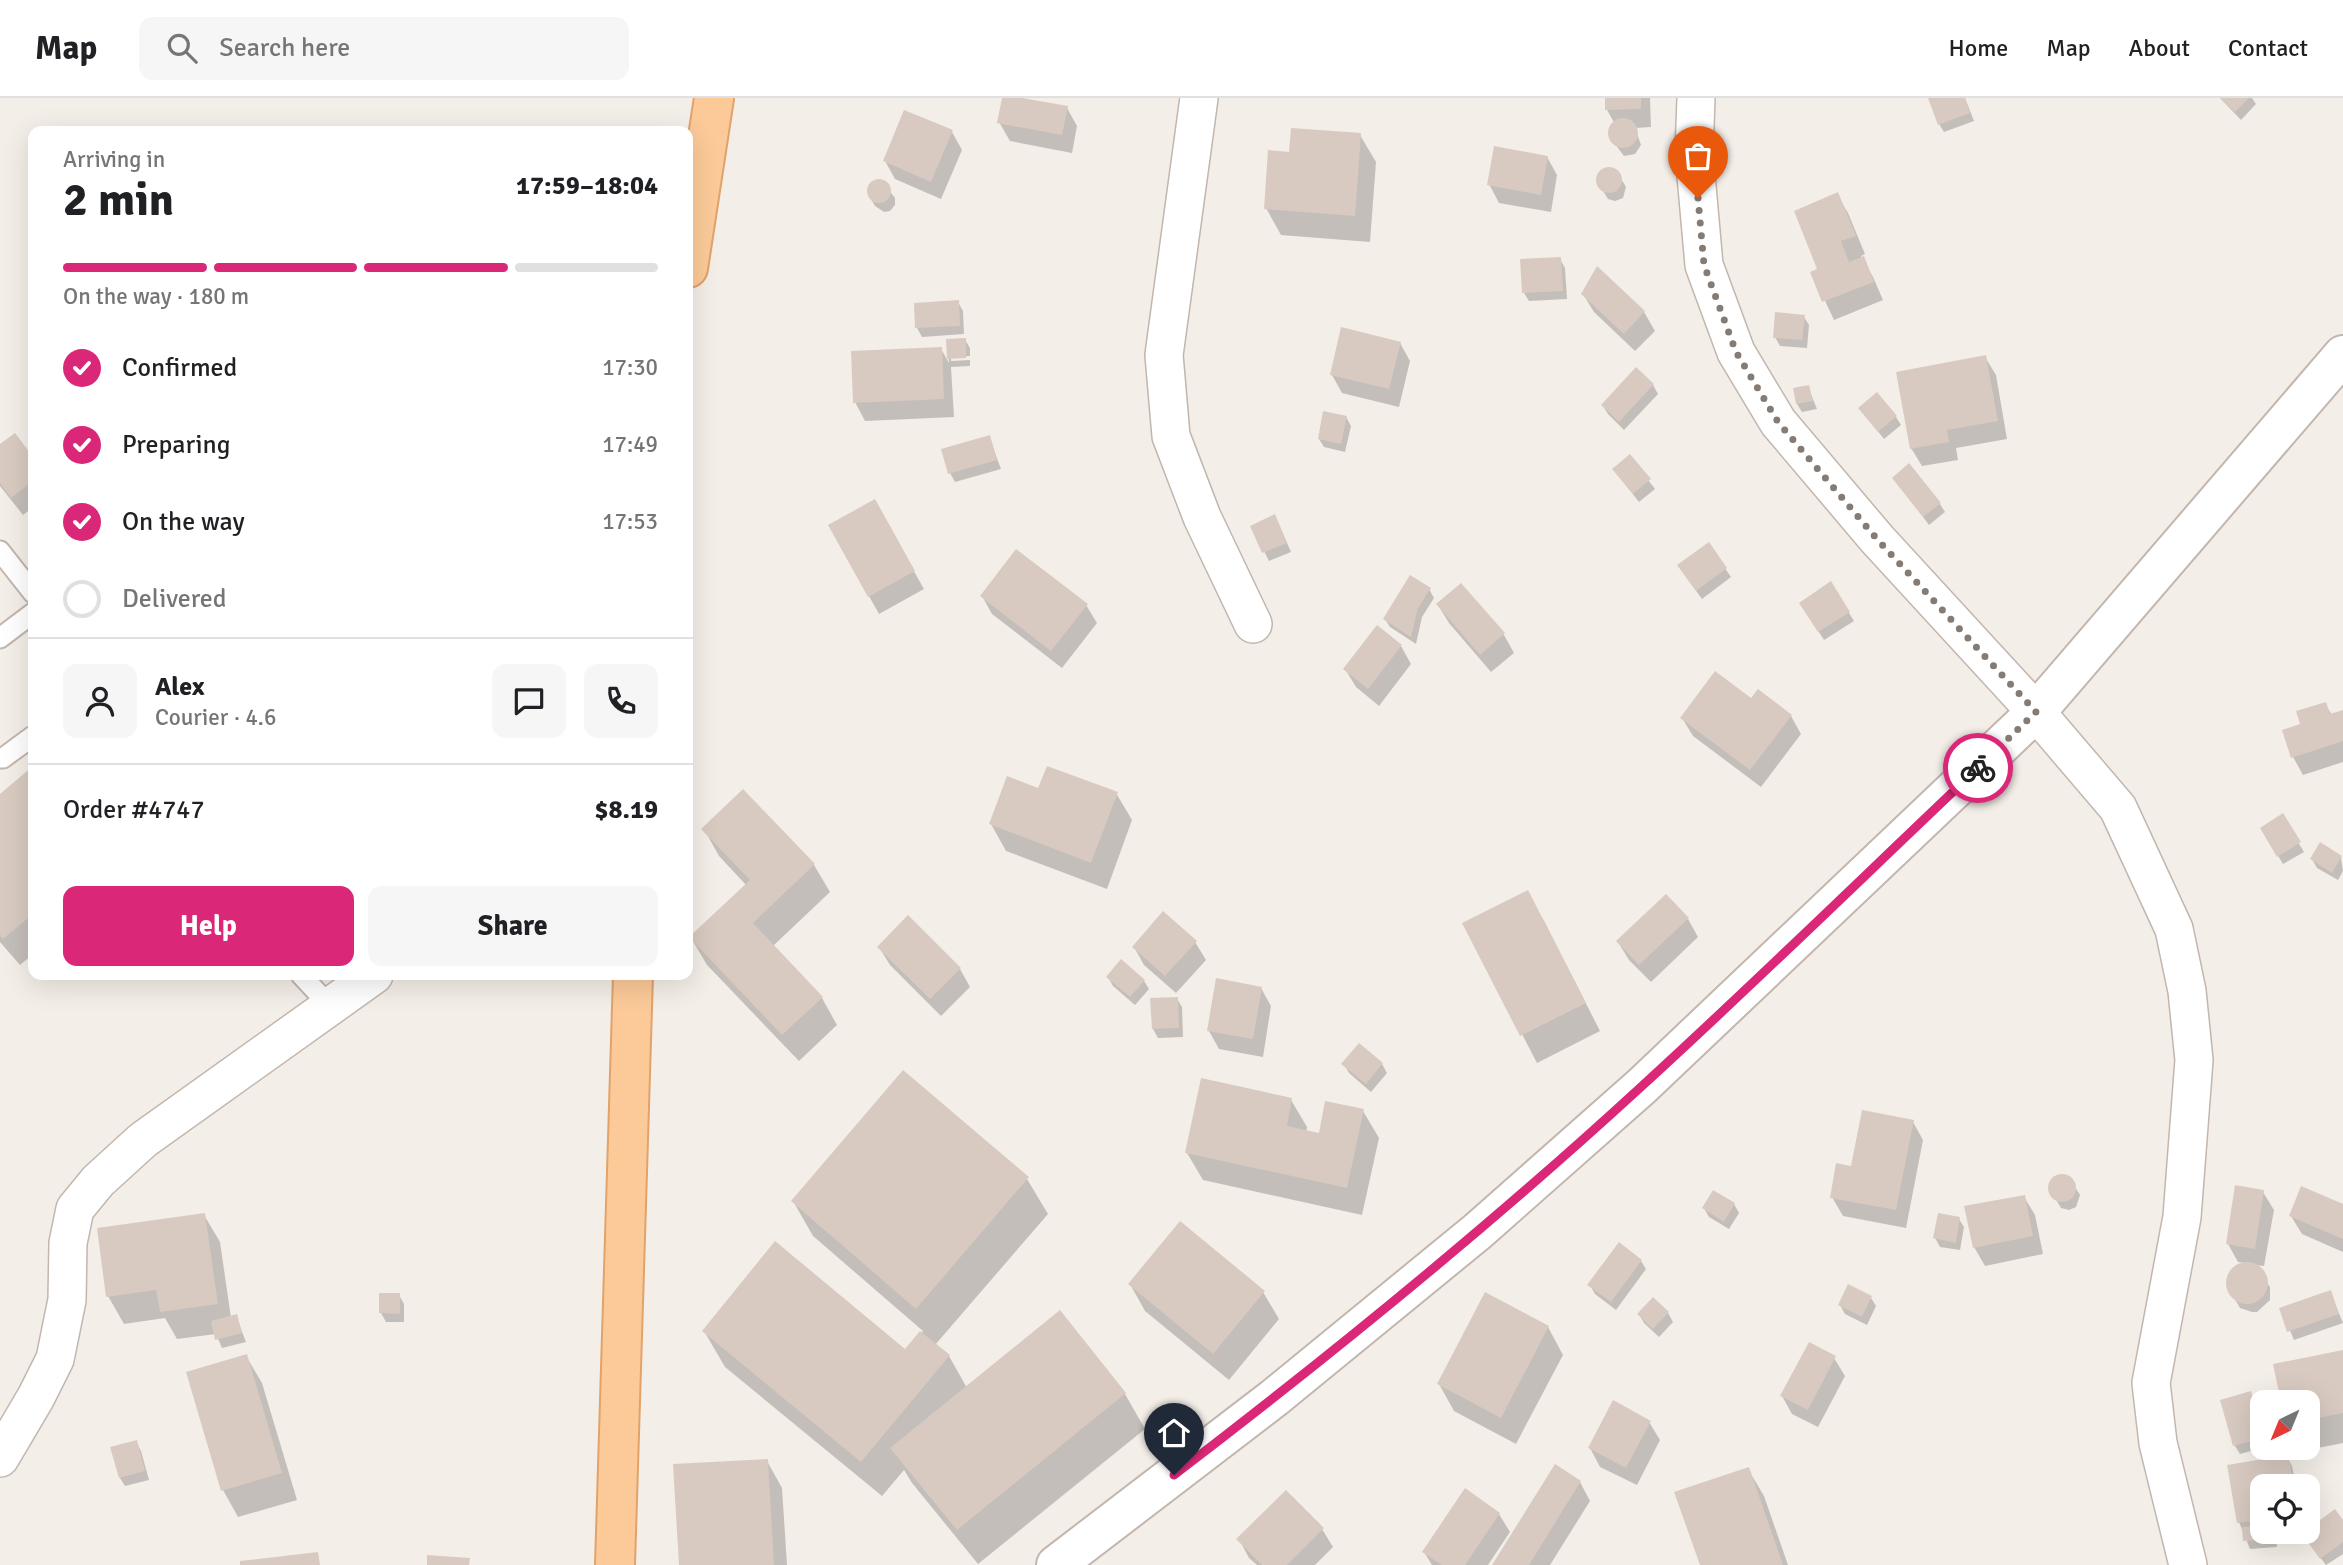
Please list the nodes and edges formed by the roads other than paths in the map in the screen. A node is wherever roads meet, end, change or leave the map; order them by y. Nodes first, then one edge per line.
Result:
1 (714, 98) edge
2 (1199, 98) edge
3 (1696, 98) edge
4 (693, 235) edge
5 (2343, 355) edge
6 (0, 551) edge
7 (28, 587) edge
8 (28, 617) edge
9 (1253, 624) dead end
10 (0, 638) edge
11 (2036, 712) junction
12 (28, 740) edge
13 (0, 758) edge
14 (306, 980) edge
15 (366, 980) edge
16 (633, 980) edge
17 (329, 1005) junction
18 (0, 1458) edge
19 (615, 1565) edge
20 (1056, 1565) edge
21 (2188, 1565) edge

1 - 4 main road
2 - 9 street
3 - 11 street
5 - 11 street
6 - 7 lane
8 - 10 lane
11 - 20 street
11 - 21 street
12 - 13 lane
14 - 17 lane
15 - 17 street
16 - 19 main road
17 - 18 street

